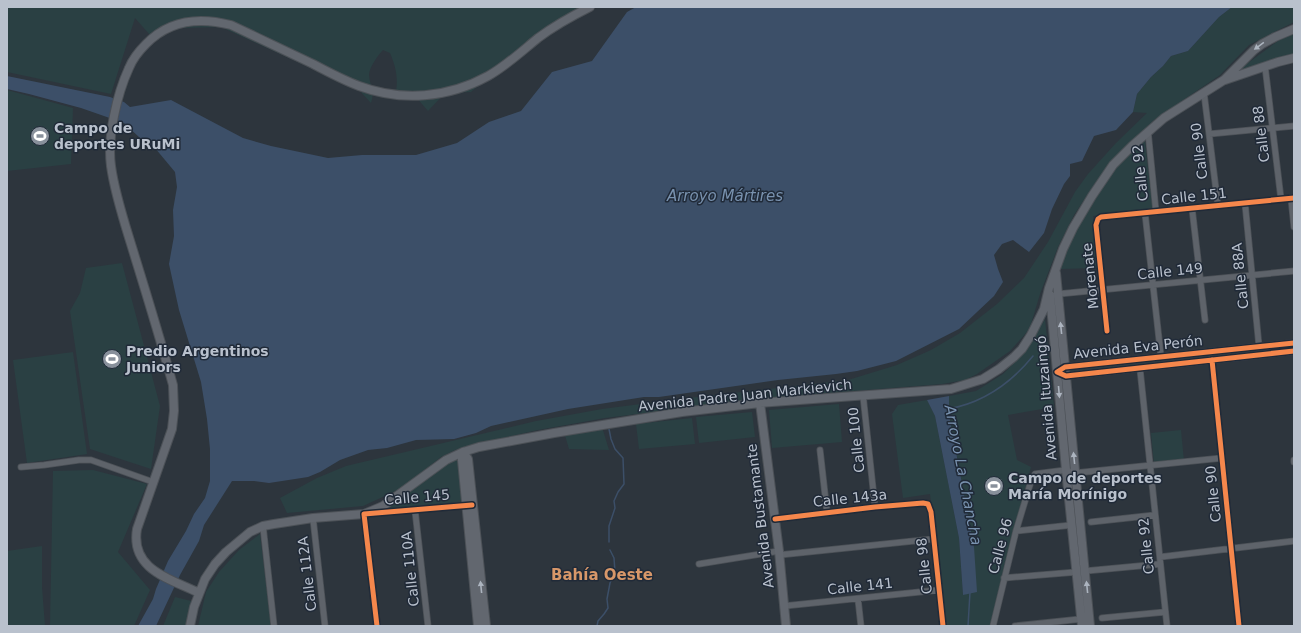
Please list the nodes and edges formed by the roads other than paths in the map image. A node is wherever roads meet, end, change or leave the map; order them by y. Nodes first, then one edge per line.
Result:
1 (590, 7) edge
2 (1294, 29) edge
3 (1294, 58) edge
4 (1265, 66) junction
5 (1224, 80) junction
6 (1204, 93) junction
7 (1294, 126) edge
8 (1272, 128) junction
9 (1148, 131) junction
10 (1209, 134) junction
11 (1293, 198) edge
12 (1281, 199) junction
13 (1245, 203) junction
14 (1218, 206) junction
15 (1192, 208) junction
16 (1156, 212) junction
17 (1145, 213) junction
18 (1098, 219) joint
19 (1294, 227) edge
20 (1056, 271) junction
21 (1294, 271) edge
22 (1252, 275) junction
23 (1200, 280) junction
24 (1152, 284) junction
25 (1049, 288) junction
26 (1103, 289) junction
27 (1058, 294) junction
28 (1050, 300) junction
29 (1205, 320) dead end
30 (1107, 332) dead end
31 (1294, 343) edge
32 (1259, 346) junction
33 (1294, 351) edge
34 (1160, 357) junction
35 (1212, 360) junction
36 (1065, 367) junction
37 (1140, 369) junction
38 (1058, 372) junction
39 (1066, 376) junction
40 (863, 395) junction
41 (760, 403) junction
42 (820, 450) dead end
43 (463, 452) junction
44 (1222, 458) junction
45 (1150, 466) junction
46 (21, 467) dead end
47 (1066, 470) junction
48 (1075, 473) junction
49 (153, 482) junction
50 (928, 504) joint
51 (469, 505) junction
52 (875, 507) junction
53 (415, 510) junction
54 (827, 512) junction
55 (364, 514) junction
56 (1155, 515) junction
57 (313, 518) junction
58 (775, 519) junction
59 (1091, 522) dead end
60 (1072, 525) junction
61 (263, 526) junction
62 (1016, 531) junction
63 (934, 539) junction
64 (1294, 541) edge
65 (1231, 549) junction
66 (779, 553) junction
67 (1160, 557) junction
68 (700, 564) dead end
69 (1160, 564) junction
70 (1081, 572) junction
71 (1004, 578) junction
72 (939, 590) junction
73 (199, 593) junction
74 (858, 598) junction
75 (784, 606) junction
76 (1166, 612) junction
77 (1102, 618) dead end
78 (1082, 623) edge
79 (190, 626) edge
80 (274, 626) edge
81 (325, 626) edge
82 (377, 626) edge
83 (428, 626) edge
84 (478, 626) edge
85 (486, 626) edge
86 (786, 626) edge
87 (861, 626) edge
88 (943, 626) edge
89 (992, 626) edge
90 (1015, 626) edge
91 (1090, 626) edge
92 (1167, 626) edge
93 (1239, 626) edge

1 - 49 main road
2 -> 5 main road, Avenida Padre Juan Markievich
3 - 4 main road, Avenida Padre Juan Markievich
4 - 5 main road, Avenida Padre Juan Markievich
4 - 8 street, Calle 88
5 - 6 main road, Avenida Padre Juan Markievich
6 - 9 main road, Avenida Padre Juan Markievich
6 - 10 street, Calle 90
7 - 8 street
8 - 10 street
8 - 12 street, Calle 88
9 - 16 street, Calle 92
9 - 20 main road, Avenida Padre Juan Markievich
10 - 14 street, Calle 90
11 - 12 street, Calle 151
11 - 19 street
12 - 13 street, Calle 151
13 - 14 street, Calle 151
13 - 22 street, Calle 88A
14 - 15 street, Calle 151
15 - 16 street, Calle 151
15 - 23 street
16 - 17 street, Calle 151
17 - 18 street, Calle 151
17 - 24 street, Calle 92
18 - 26 street, Morenate
20 - 25 main road, Avenida Padre Juan Markievich
20 - 27 main road, Avenida Ituzaingó
21 - 22 street, Calle 149
22 - 23 street, Calle 149
22 - 32 street, Calle 88A
23 - 24 street, Calle 149
23 - 29 street
24 - 26 street, Calle 149
24 - 34 street, Calle 92
25 - 28 main road, Avenida Ituzaingó
25 - 40 main road, Avenida Padre Juan Markievich
26 - 27 street, Calle 149
26 - 30 street, Morenate
27 - 28 street
36 -> 27 main road, Avenida Ituzaingó
28 - 38 main road, Avenida Ituzaingó
31 - 32 street, Avenida Eva Perón
32 - 34 street, Avenida Eva Perón
33 - 35 street, Avenida Eva Perón
34 - 36 street, Avenida Eva Perón
35 - 37 street, Avenida Eva Perón
35 - 44 street, Calle 90
36 - 38 street, Avenida Eva Perón
36 - 39 main road, Avenida Ituzaingó
37 - 39 street, Avenida Eva Perón
37 - 45 street, Calle 92
38 - 39 street, Avenida Eva Perón
38 -> 47 main road, Avenida Ituzaingó
48 -> 39 main road, Avenida Ituzaingó
40 - 41 main road, Avenida Padre Juan Markievich
40 - 52 street, Calle 100
41 - 43 main road, Avenida Padre Juan Markievich
41 - 58 main road, Avenida Bustamante
42 - 54 street
43 - 51 main road
43 - 55 main road, Avenida Padre Juan Markievich
44 - 45 street
44 - 65 street, Calle 90
45 - 48 street
45 - 56 street, Calle 92
46 - 49 street
47 - 48 street
47 - 60 main road, Avenida Ituzaingó
47 - 62 street, Calle 96
48 - 70 main road, Avenida Ituzaingó
49 - 73 main road
50 - 52 street, Calle 143a
50 - 63 street, Calle 98
51 - 53 street, Calle 145
51 - 84 main road
85 -> 51 main road
52 - 54 street, Calle 143a
53 - 55 street, Calle 145
53 - 83 street, Calle 110A
54 - 58 street, Calle 143a
55 - 57 main road, Avenida Padre Juan Markievich
55 - 82 street
56 - 59 street
56 - 67 street, Calle 92
57 - 61 main road, Avenida Padre Juan Markievich
57 - 81 street, Calle 112A
58 - 66 main road, Avenida Bustamante
60 - 62 street
60 - 70 main road, Avenida Ituzaingó
61 - 73 main road, Avenida Padre Juan Markievich
61 - 80 street
62 - 71 street, Calle 96
63 - 66 street
63 - 72 street, Calle 98
64 - 65 street
65 - 67 street
65 - 93 street, Calle 90
66 - 68 street
66 - 75 main road, Avenida Bustamante
67 - 69 street, Calle 92
69 - 70 street
69 - 76 street, Calle 92
70 - 71 street
70 - 78 main road, Avenida Ituzaingó
91 -> 70 main road, Avenida Ituzaingó
71 - 89 street, Calle 96
72 - 74 street, Calle 141
72 - 88 street, Calle 98
73 - 79 main road, Avenida Padre Juan Markievich
74 - 75 street, Calle 141
74 - 87 street
75 - 86 main road, Avenida Bustamante
76 - 77 street
76 - 92 street, Calle 92
78 - 90 street

